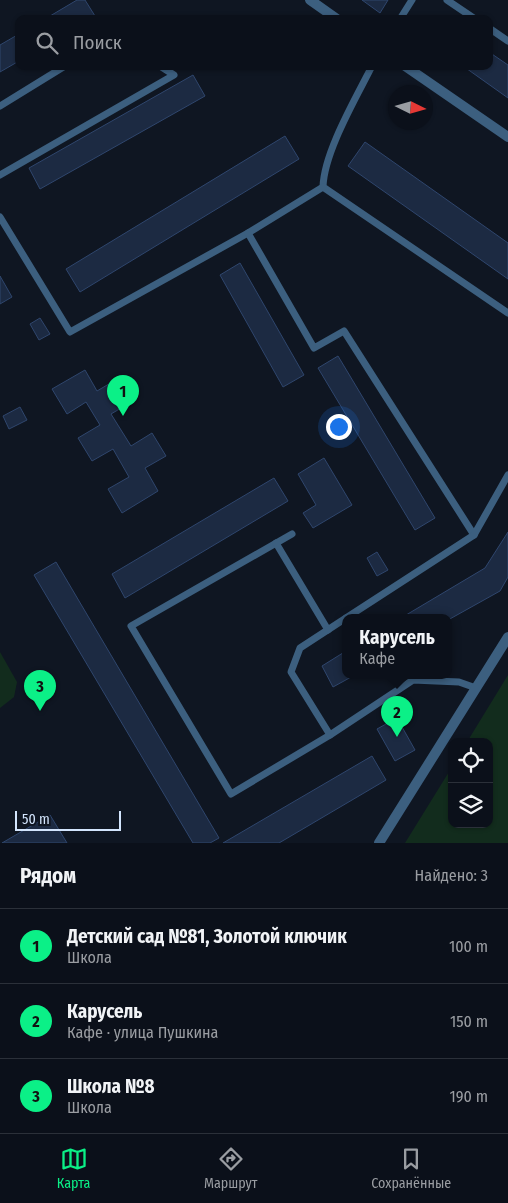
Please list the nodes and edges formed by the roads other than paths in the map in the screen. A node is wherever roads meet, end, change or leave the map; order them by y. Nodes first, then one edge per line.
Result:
1 (310, 0) edge
2 (412, 0) edge
3 (447, 0) edge
4 (331, 15) edge
5 (403, 15) edge
6 (469, 15) edge
7 (493, 31) edge
8 (508, 41) edge
9 (58, 70) edge
10 (166, 70) edge
11 (370, 70) edge
12 (411, 70) edge
13 (0, 106) edge
14 (508, 137) edge
15 (0, 175) edge
16 (323, 187) junction
17 (0, 217) edge
18 (248, 234) junction
19 (508, 313) edge
20 (508, 476) edge
21 (292, 534) dead end
22 (474, 535) junction
23 (276, 543) junction
24 (352, 614) edge
25 (342, 621) edge
26 (328, 630) junction
27 (508, 637) edge
28 (476, 688) junction
29 (330, 735) junction
30 (379, 843) edge

1 - 4 street
2 - 5 lane
3 - 6 lane
7 - 8 lane
9 - 13 lane
10 - 15 lane
11 - 16 lane
12 - 14 street
16 - 18 lane
16 - 19 lane
17 - 18 lane
18 - 22 lane
20 - 22 lane
21 - 23 lane
22 - 24 lane
23 - 26 lane
23 - 29 lane
25 - 26 lane
26 - 29 lane
27 - 28 street
28 - 29 lane
28 - 30 street

